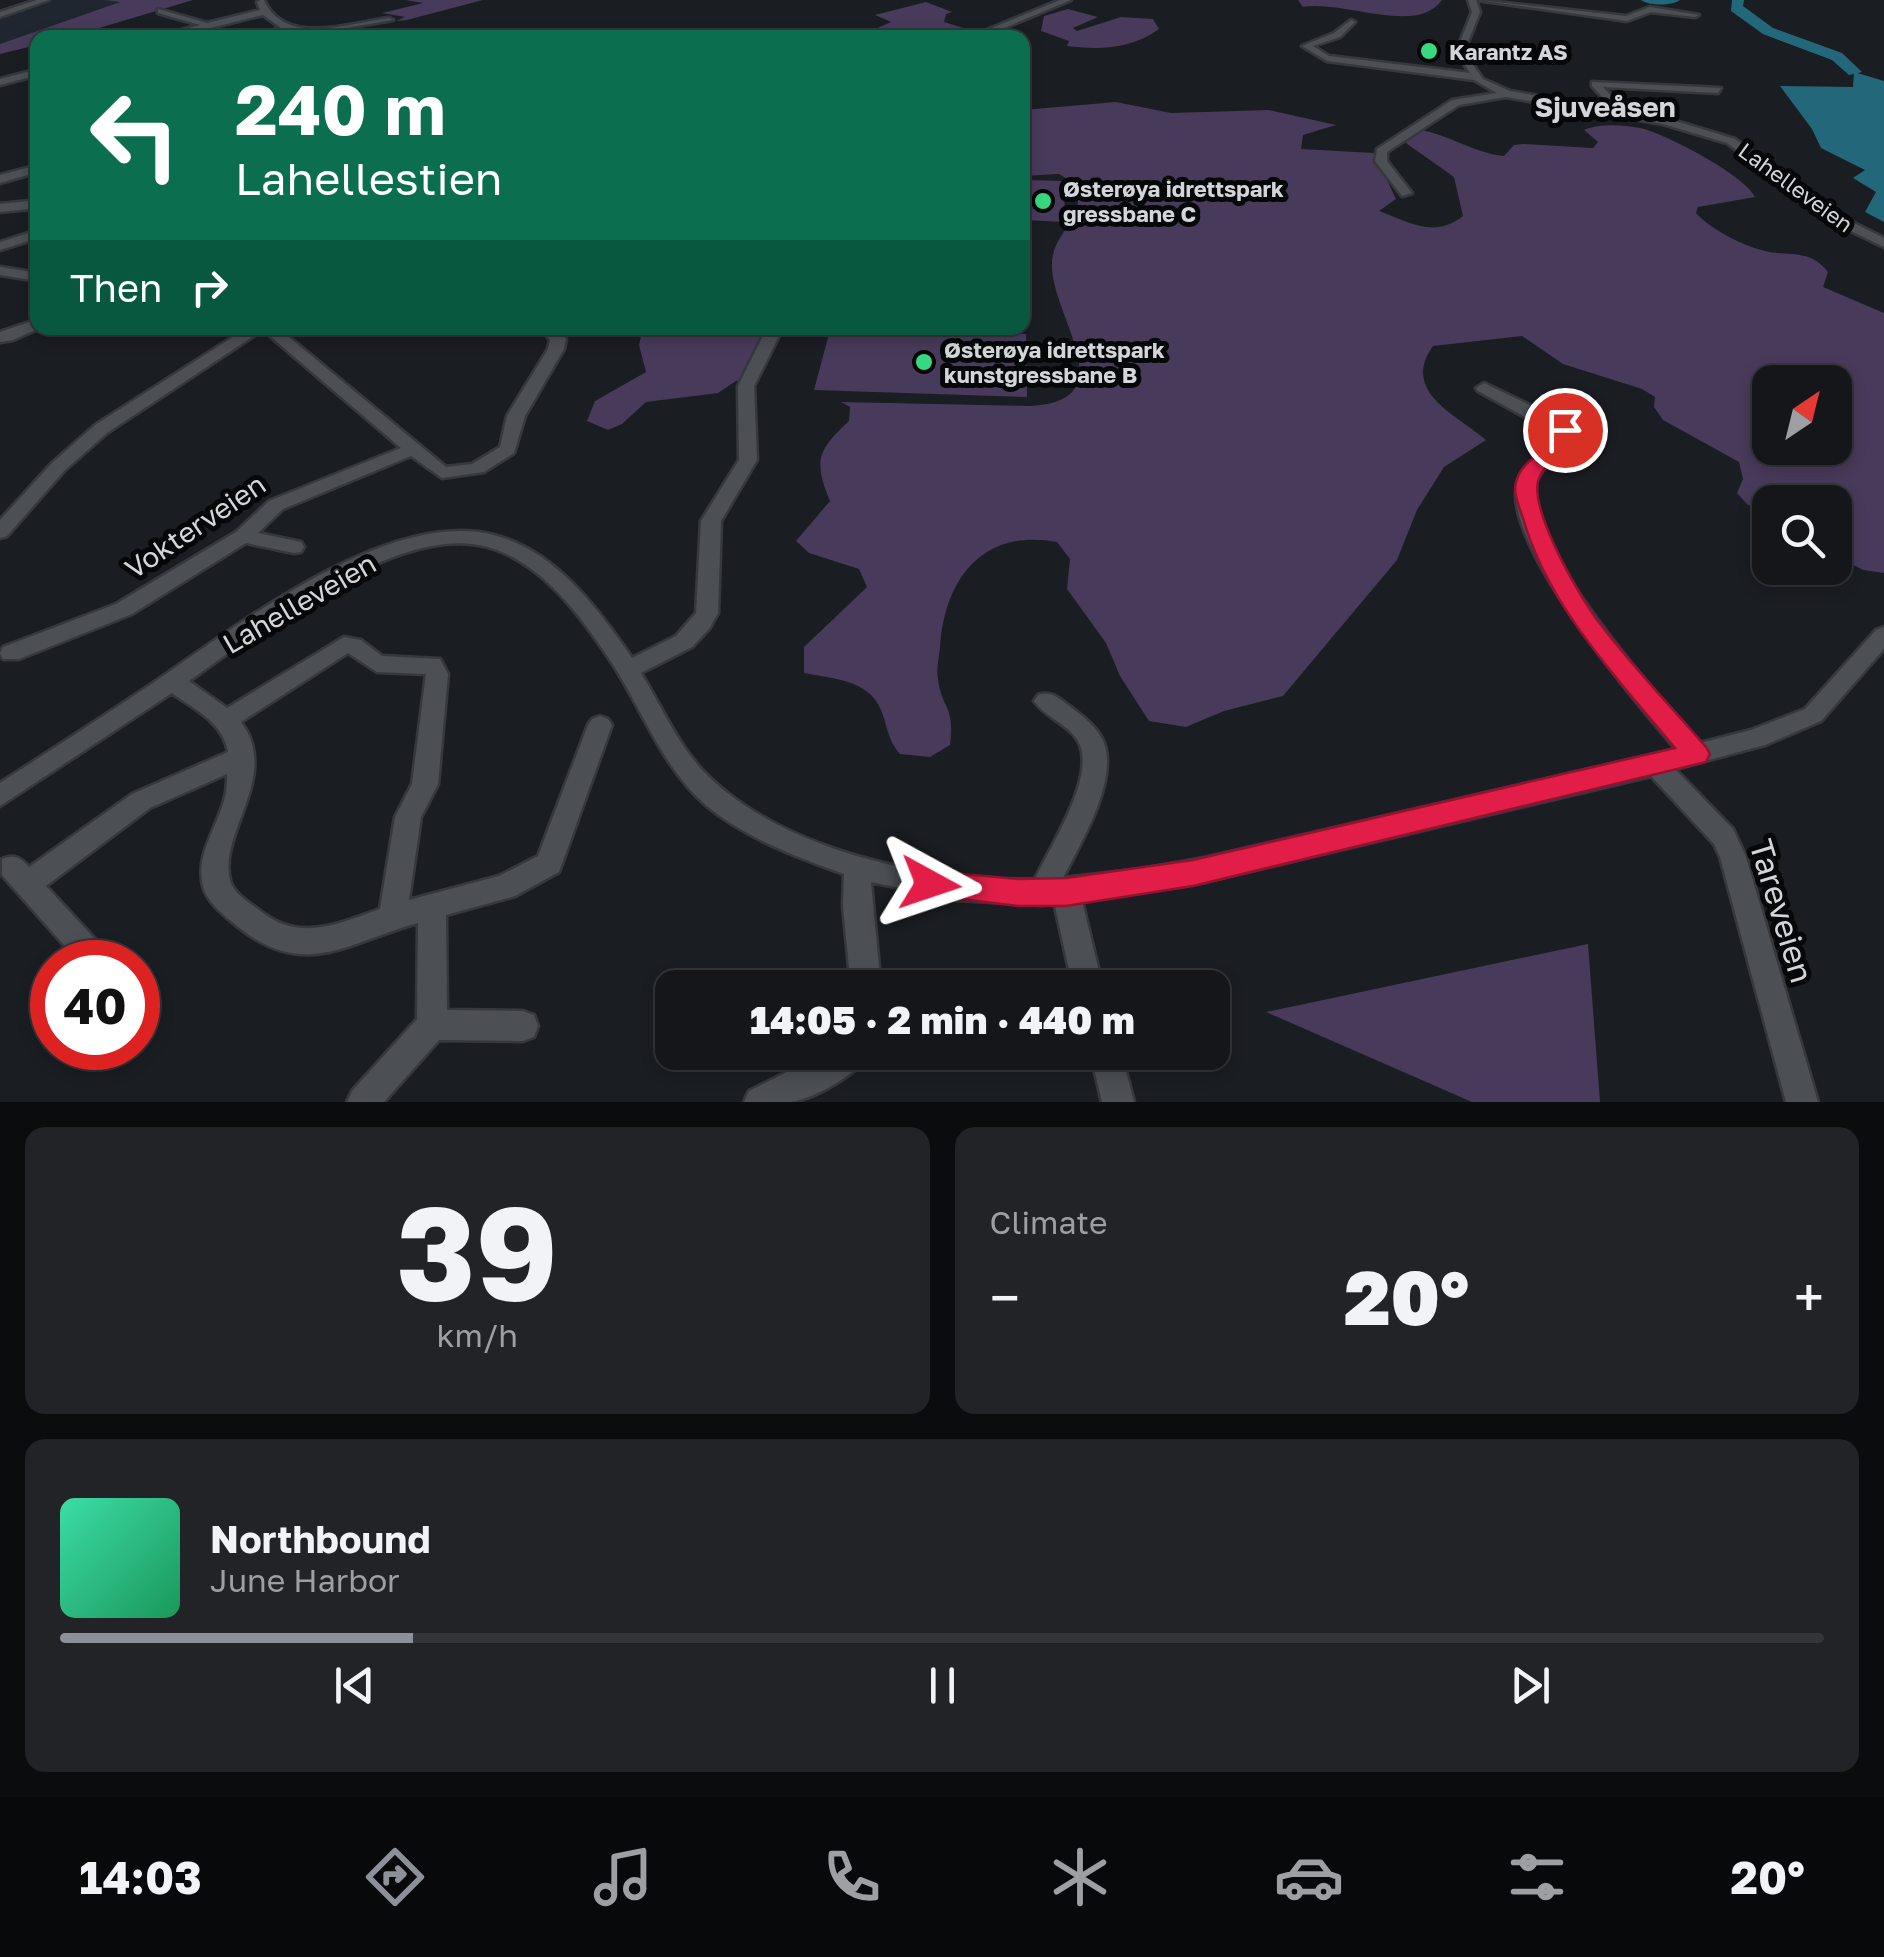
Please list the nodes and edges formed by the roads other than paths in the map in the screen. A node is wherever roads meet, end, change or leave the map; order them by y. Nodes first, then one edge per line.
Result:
1 (45, 0) edge
2 (1067, 0) edge
3 (1472, 0) edge
4 (1480, 0) edge
5 (265, 5) edge
6 (162, 11) dead end
7 (1695, 14) dead end
8 (0, 15) edge
9 (390, 20) dead end
10 (1351, 22) dead end
11 (205, 23) junction
12 (182, 30) edge
13 (294, 30) edge
14 (304, 30) edge
15 (991, 30) edge
16 (30, 62) edge
17 (11, 66) dead end
18 (30, 74) edge
19 (1476, 77) junction
20 (0, 82) edge
21 (1718, 90) dead end
22 (16, 91) dead end
23 (0, 93) edge
24 (1507, 94) junction
25 (1622, 113) junction
26 (30, 170) edge
27 (4, 178) edge
28 (30, 181) edge
29 (1406, 193) dead end
30 (30, 205) edge
31 (0, 208) edge
32 (30, 237) edge
33 (1884, 244) edge
34 (0, 246) edge
35 (0, 271) edge
36 (30, 276) edge
37 (30, 327) edge
38 (246, 335) edge
39 (279, 335) edge
40 (553, 335) edge
41 (772, 335) edge
42 (3, 339) edge
43 (1484, 388) dead end
44 (413, 449) junction
45 (0, 532) edge
46 (243, 536) junction
47 (294, 547) dead end
48 (1884, 635) edge
49 (11, 653) dead end
50 (628, 670) junction
51 (172, 681) junction
52 (1046, 700) dead end
53 (226, 720) junction
54 (600, 725) dead end
55 (1696, 754) junction
56 (242, 758) junction
57 (1655, 764) junction
58 (0, 796) edge
59 (858, 867) junction
60 (1054, 892) junction
61 (432, 906) junction
62 (393, 918) junction
63 (78, 940) edge
64 (864, 970) edge
65 (1082, 970) edge
66 (432, 1025) junction
67 (523, 1026) dead end
68 (831, 1070) edge
69 (1110, 1070) edge
70 (363, 1102) edge
71 (760, 1102) edge
72 (1118, 1102) edge
73 (1802, 1102) edge

1 - 8 street
2 - 15 street
3 - 19 street
4 - 7 street
5 - 11 street
5 - 13 street
6 - 11 street
9 - 14 street
10 - 19 street, Lahelleveien
11 - 12 street
16 - 17 street
18 - 20 street
19 - 24 street, Lahelleveien
21 - 25 street
22 - 23 street
24 - 25 street, Lahelleveien
24 - 29 street
25 - 33 street, Lahelleveien
26 - 27 street
27 - 28 street
30 - 31 street
32 - 34 street
35 - 36 street
37 - 42 street
38 - 45 street
39 - 44 street
40 - 44 street
41 - 50 street
43 - 55 street
44 - 46 street, Vokterveien
46 - 47 street
46 - 49 street, Vokterveien
48 - 55 street, Lahelleveien
50 - 51 street, Lahelleveien
50 - 59 street, Lahelleveien
51 - 53 street
51 - 58 street, Lahelleveien
52 - 60 street
53 - 56 street
53 - 62 street
54 - 61 street
55 - 57 street, Lahelleveien
56 - 62 street
56 - 63 street
57 - 60 street, Lahelleveien
57 - 73 street, Tareveien
59 - 60 street, Lahelleveien
59 - 64 street
60 - 65 street
61 - 62 street
61 - 66 street
66 - 67 street
66 - 70 street
68 - 71 street
69 - 72 street

